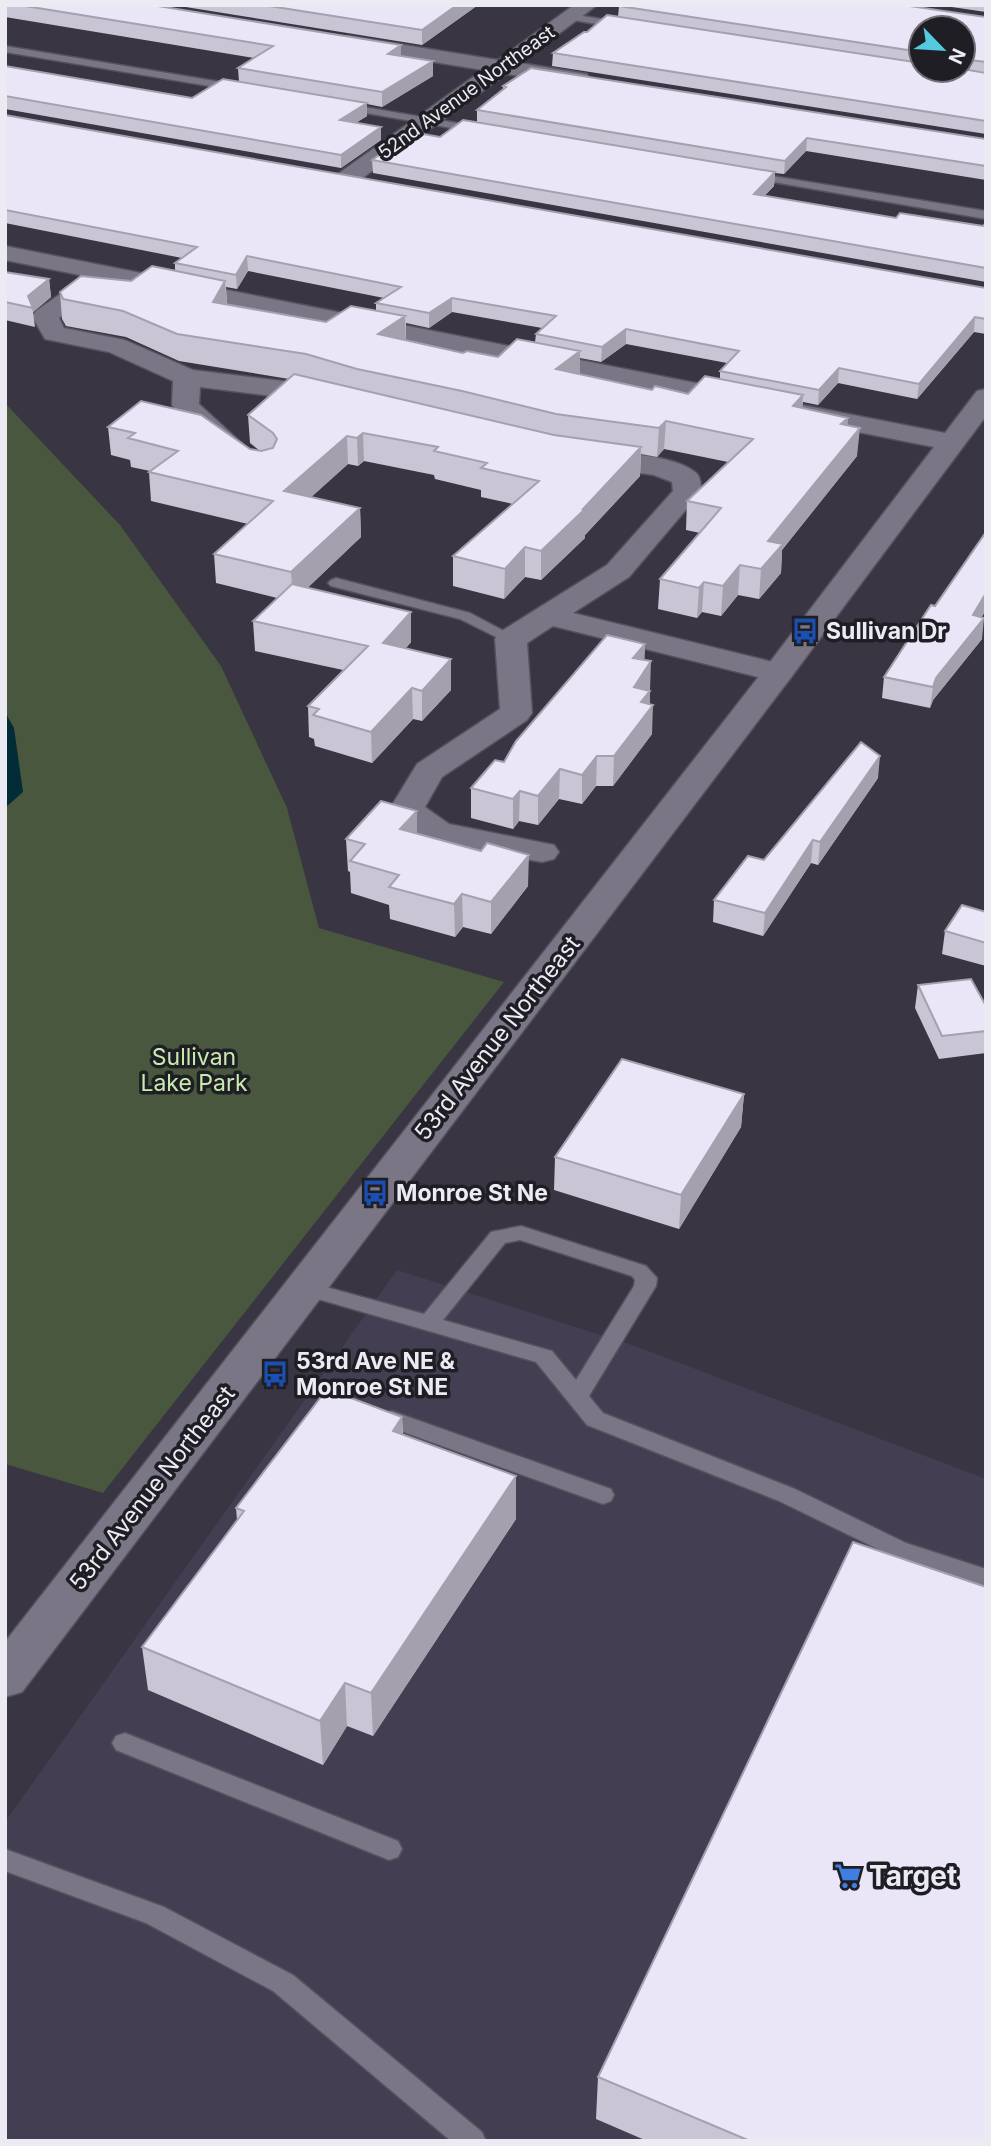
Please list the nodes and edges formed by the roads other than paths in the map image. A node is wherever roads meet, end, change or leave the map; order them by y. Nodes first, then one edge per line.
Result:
1 (579, 11) edge
2 (640, 28) edge
3 (327, 38) edge
4 (5, 48) edge
5 (502, 67) junction
6 (596, 82) edge
7 (250, 90) edge
8 (332, 104) edge
9 (427, 121) junction
10 (495, 132) edge
11 (318, 174) edge
12 (740, 174) edge
13 (346, 179) junction
14 (373, 184) edge
15 (986, 215) edge
16 (5, 253) edge
17 (106, 274) junction
18 (187, 377) junction
19 (986, 397) edge
20 (351, 406) edge
21 (950, 442) junction
22 (567, 455) edge
23 (252, 461) edge
24 (336, 583) dead end
25 (550, 616) junction
26 (511, 639) junction
27 (778, 673) junction
28 (542, 852) dead end
29 (304, 1288) junction
30 (428, 1324) junction
31 (577, 1397) junction
32 (392, 1419) edge
33 (603, 1495) dead end
34 (986, 1578) edge
35 (5, 1678) edge
36 (125, 1744) dead end
37 (389, 1849) dead end
38 (5, 1860) edge
39 (472, 2141) edge

1 - 2 lane
1 - 5 street, 52nd Avenue Northeast
3 - 5 street
4 - 7 lane
5 - 6 street
5 - 9 street, 52nd Avenue Northeast
8 - 9 lane
9 - 10 lane
9 - 13 street, 52nd Avenue Northeast
11 - 13 street
12 - 15 lane
13 - 14 street
16 - 17 street
17 - 18 street
17 - 21 street
18 - 20 street
18 - 23 street
19 - 21 street, 53rd Avenue Northeast
21 - 27 street, 53rd Avenue Northeast
22 - 25 street
24 - 26 lane
25 - 26 street
25 - 27 street
26 - 28 street
27 - 29 street, 53rd Avenue Northeast
29 - 30 lane
29 - 35 street, 53rd Avenue Northeast
30 - 31 lane
30 - 31 lane
31 - 34 lane
32 - 33 lane
36 - 37 lane
38 - 39 lane

